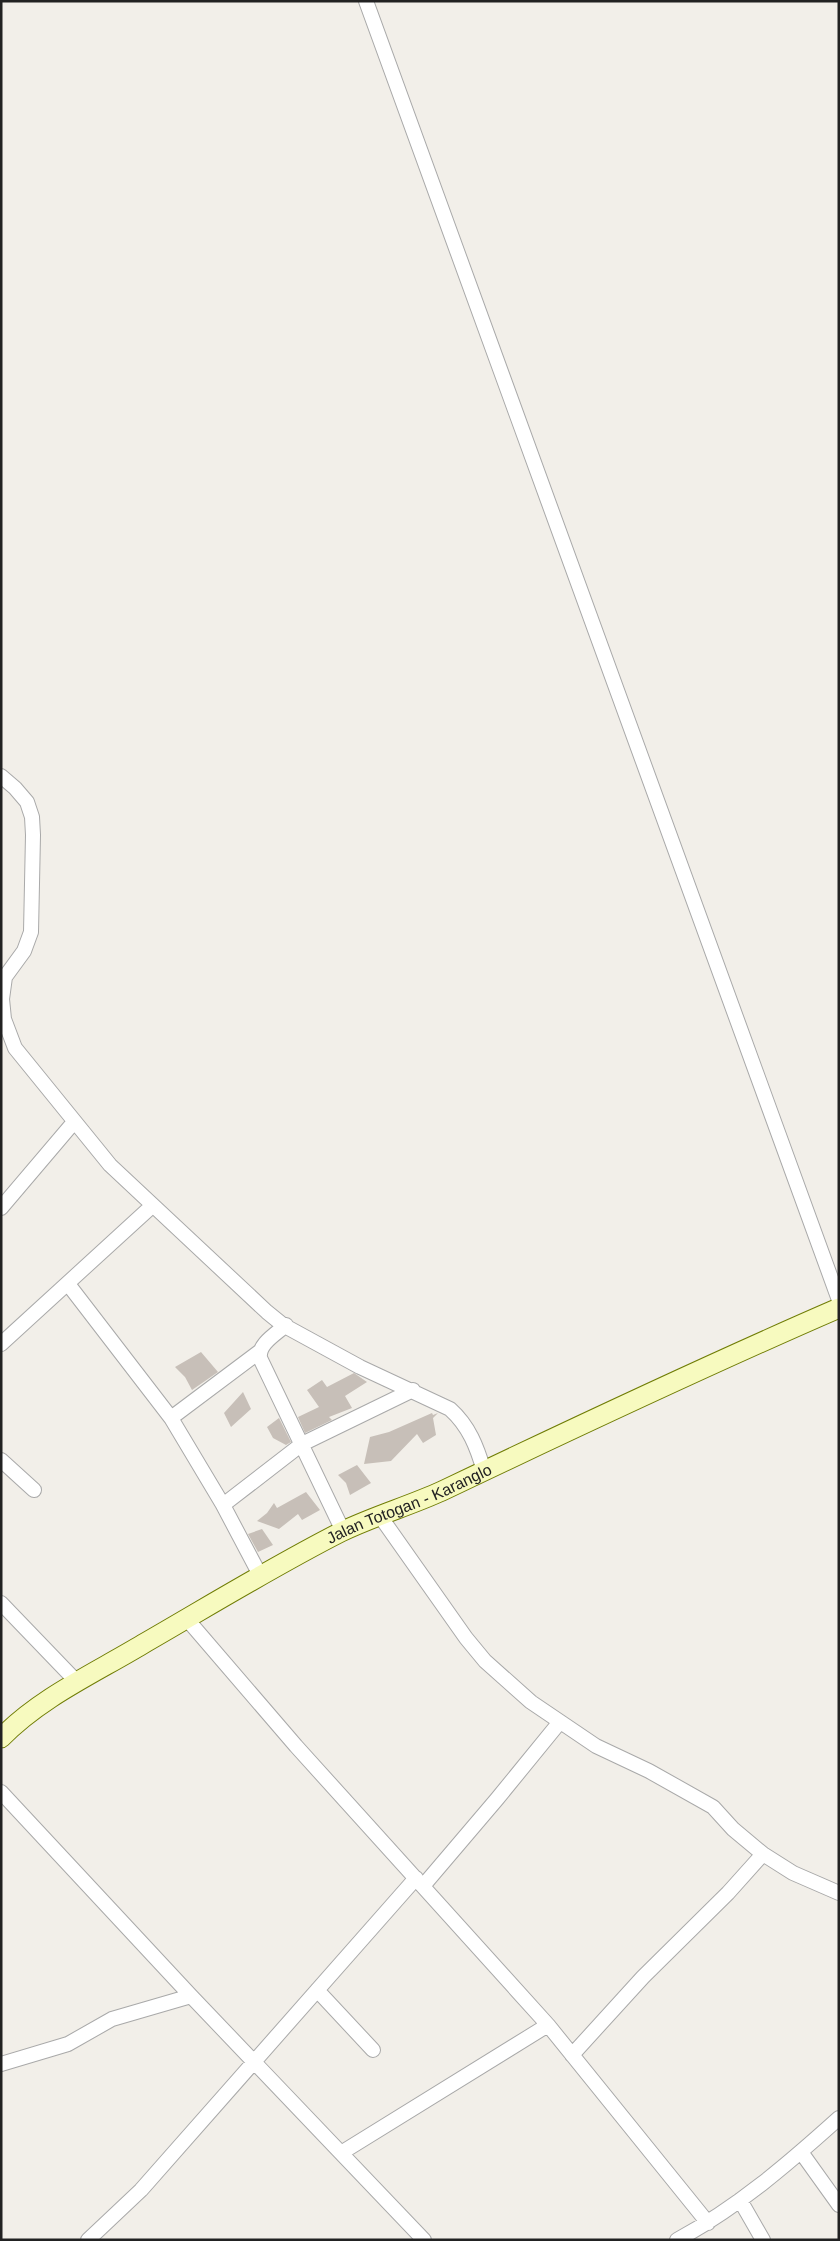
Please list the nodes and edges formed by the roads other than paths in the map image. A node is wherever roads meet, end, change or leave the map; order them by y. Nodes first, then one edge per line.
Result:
1 (366, 1) edge
2 (1, 776) edge
3 (3, 979) edge
4 (74, 1122) junction
5 (152, 1206) junction
6 (1, 1208) edge
7 (68, 1284) junction
8 (839, 1300) edge
9 (839, 1308) edge
10 (286, 1326) junction
11 (1, 1344) edge
12 (259, 1352) junction
13 (413, 1390) junction
14 (171, 1418) junction
15 (302, 1444) junction
16 (1, 1460) edge
17 (484, 1471) junction
18 (34, 1490) dead end
19 (223, 1505) junction
20 (380, 1516) junction
21 (343, 1531) junction
22 (260, 1575) junction
23 (1, 1603) edge
24 (186, 1618) junction
25 (77, 1682) junction
26 (559, 1723) junction
27 (1, 1738) edge
28 (1, 1792) edge
29 (763, 1854) junction
30 (419, 1882) junction
31 (839, 1893) edge
32 (317, 1990) junction
33 (191, 1996) junction
34 (548, 2025) junction
35 (373, 2050) dead end
36 (572, 2055) junction
37 (254, 2062) junction
38 (1, 2064) edge
39 (839, 2118) edge
40 (801, 2152) junction
41 (341, 2153) junction
42 (740, 2200) junction
43 (839, 2204) edge
44 (708, 2223) junction
45 (758, 2238) edge
46 (88, 2240) edge
47 (424, 2240) edge
48 (677, 2240) edge

1 - 8 street
2 - 3 street
3 - 4 street
4 - 5 street
4 - 6 street
5 - 7 street
5 - 10 street
7 - 11 street
7 - 14 street
9 - 17 main road, Jalan Totogan - Karanglo
10 - 12 street
10 - 13 street
12 - 14 street
12 - 15 street
13 - 15 street
13 - 17 street
14 - 19 street
15 - 19 street
15 - 21 street
16 - 18 street
17 - 20 main road, Jalan Totogan - Karanglo
19 - 22 street
20 - 21 main road, Jalan Totogan - Karanglo
20 - 26 street
21 - 22 main road, Jalan Totogan - Karanglo
22 - 24 main road, Jalan Totogan - Karanglo
23 - 25 street
24 - 25 main road, Jalan Totogan - Karanglo
24 - 30 street
25 - 27 main road, Jalan Totogan - Karanglo
26 - 29 street
26 - 30 street
28 - 33 street
29 - 31 street
29 - 36 street
30 - 32 street
30 - 34 street
32 - 35 street
32 - 37 street
33 - 37 street
33 - 38 street
34 - 36 street
34 - 41 street
36 - 44 street
37 - 41 street
37 - 46 street
39 - 40 street
40 - 42 street
40 - 43 street
41 - 47 street
42 - 44 street
42 - 45 street
44 - 48 street

